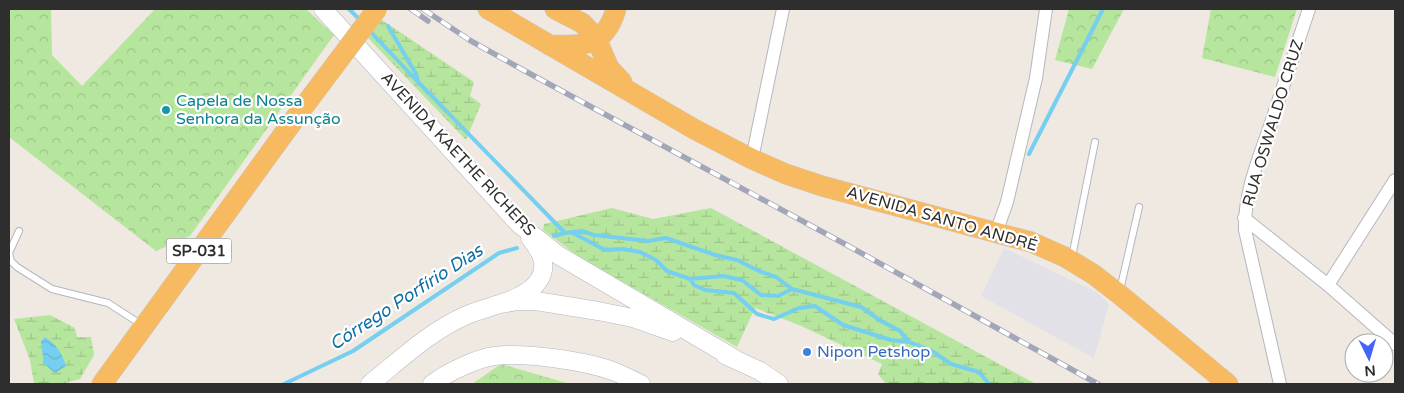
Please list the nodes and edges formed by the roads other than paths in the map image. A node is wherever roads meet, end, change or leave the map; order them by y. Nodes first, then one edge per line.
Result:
1 (323, 9) edge
2 (377, 9) edge
3 (488, 9) edge
4 (616, 9) edge
5 (784, 9) edge
6 (1046, 9) edge
7 (1309, 9) edge
8 (562, 12) edge
9 (597, 40) junction
10 (547, 44) junction
11 (633, 92) junction
12 (1095, 142) dead end
13 (752, 159) junction
14 (1395, 180) edge
15 (1139, 207) dead end
16 (1244, 218) junction
17 (519, 224) junction
18 (19, 231) dead end
19 (996, 233) junction
20 (1071, 260) junction
21 (1328, 285) junction
22 (1119, 294) junction
23 (495, 305) junction
24 (145, 327) junction
25 (1395, 344) edge
26 (735, 359) junction
27 (776, 383) edge
28 (102, 384) edge
29 (370, 384) edge
30 (432, 384) edge
31 (642, 384) edge
32 (1228, 384) edge
33 (1280, 384) edge

1 - 17 main road, AVENIDA KAETHE RICHERS
2 - 24 highway, SP-031, bridge
3 - 10 highway, AVENIDA SANTO ANDRÉ
4 - 9 highway
5 - 13 street
6 - 19 street
7 - 16 street, RUA OSWALDO CRUZ
8 - 9 highway
8 - 10 highway
9 - 10 highway
9 - 11 highway, AVENIDA SANTO ANDRÉ
10 - 11 highway, AVENIDA SANTO ANDRÉ
11 - 13 highway, AVENIDA SANTO ANDRÉ
12 - 20 lane
13 - 19 highway, AVENIDA SANTO ANDRÉ
14 - 21 street
15 - 22 lane
16 - 21 street
16 - 33 street, RUA OSWALDO CRUZ
17 - 23 main road
17 - 26 main road, AVENIDA KAETHE RICHERS
18 - 24 lane
19 - 20 highway, AVENIDA SANTO ANDRÉ
20 - 22 highway, AVENIDA SANTO ANDRÉ
21 - 25 street
22 - 32 highway, AVENIDA SANTO ANDRÉ
23 - 26 main road, AVENIDA KAETHE RICHERS
23 - 29 main road
24 - 28 highway, SP-031
26 - 27 main road, AVENIDA KAETHE RICHERS
30 - 31 main road

